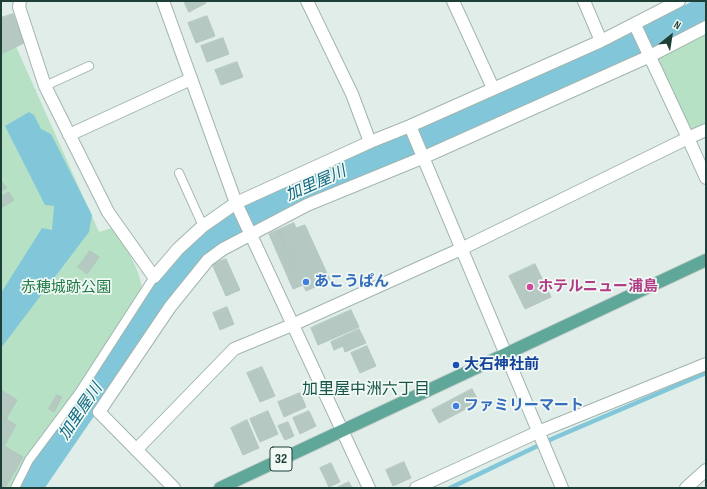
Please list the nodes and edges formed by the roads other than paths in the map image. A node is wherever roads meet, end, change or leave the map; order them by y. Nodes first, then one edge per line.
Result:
1 (20, 1) edge
2 (163, 1) edge
3 (307, 1) edge
4 (453, 1) edge
5 (584, 1) edge
6 (679, 1) edge
7 (635, 25) junction
8 (706, 27) edge
9 (601, 41) junction
10 (650, 56) junction
11 (89, 66) dead end
12 (191, 79) junction
13 (45, 86) junction
14 (493, 88) junction
15 (410, 126) junction
16 (706, 130) edge
17 (69, 135) junction
18 (688, 138) junction
19 (370, 142) junction
20 (422, 158) junction
21 (179, 173) dead end
22 (706, 178) edge
23 (238, 205) junction
24 (203, 226) junction
25 (250, 233) junction
26 (461, 249) junction
27 (706, 260) edge
28 (154, 277) junction
29 (292, 325) junction
30 (504, 354) junction
31 (706, 364) edge
32 (343, 429) junction
33 (538, 432) junction
34 (136, 450) junction
35 (706, 470) edge
36 (14, 488) edge
37 (174, 488) edge
38 (220, 488) edge
39 (369, 488) edge
40 (416, 488) edge
41 (562, 488) edge
42 (686, 488) edge

1 - 13 street
2 - 12 street
3 - 19 street
4 - 14 street
5 - 9 street
6 - 7 street
7 - 9 street
7 - 10 street
8 - 10 street
9 - 14 street
10 - 18 street
10 - 20 street
11 - 13 lane
12 - 17 street
12 - 23 street
13 - 17 street
14 - 15 street
15 - 19 street
15 - 20 street
16 - 18 street
17 - 28 street
18 - 22 street
18 - 26 street
19 - 23 street
20 - 25 street
20 - 26 street
21 - 24 lane
23 - 24 street
23 - 25 street
24 - 28 street
25 - 29 street
25 - 34 street
26 - 29 street
26 - 30 street
27 - 30 main road, 32
28 - 36 lane
29 - 32 street
29 - 34 street
30 - 32 main road, 32
30 - 33 street
31 - 33 street
32 - 38 main road, 32
32 - 39 street
33 - 40 street
33 - 41 street
34 - 37 street
35 - 42 street

